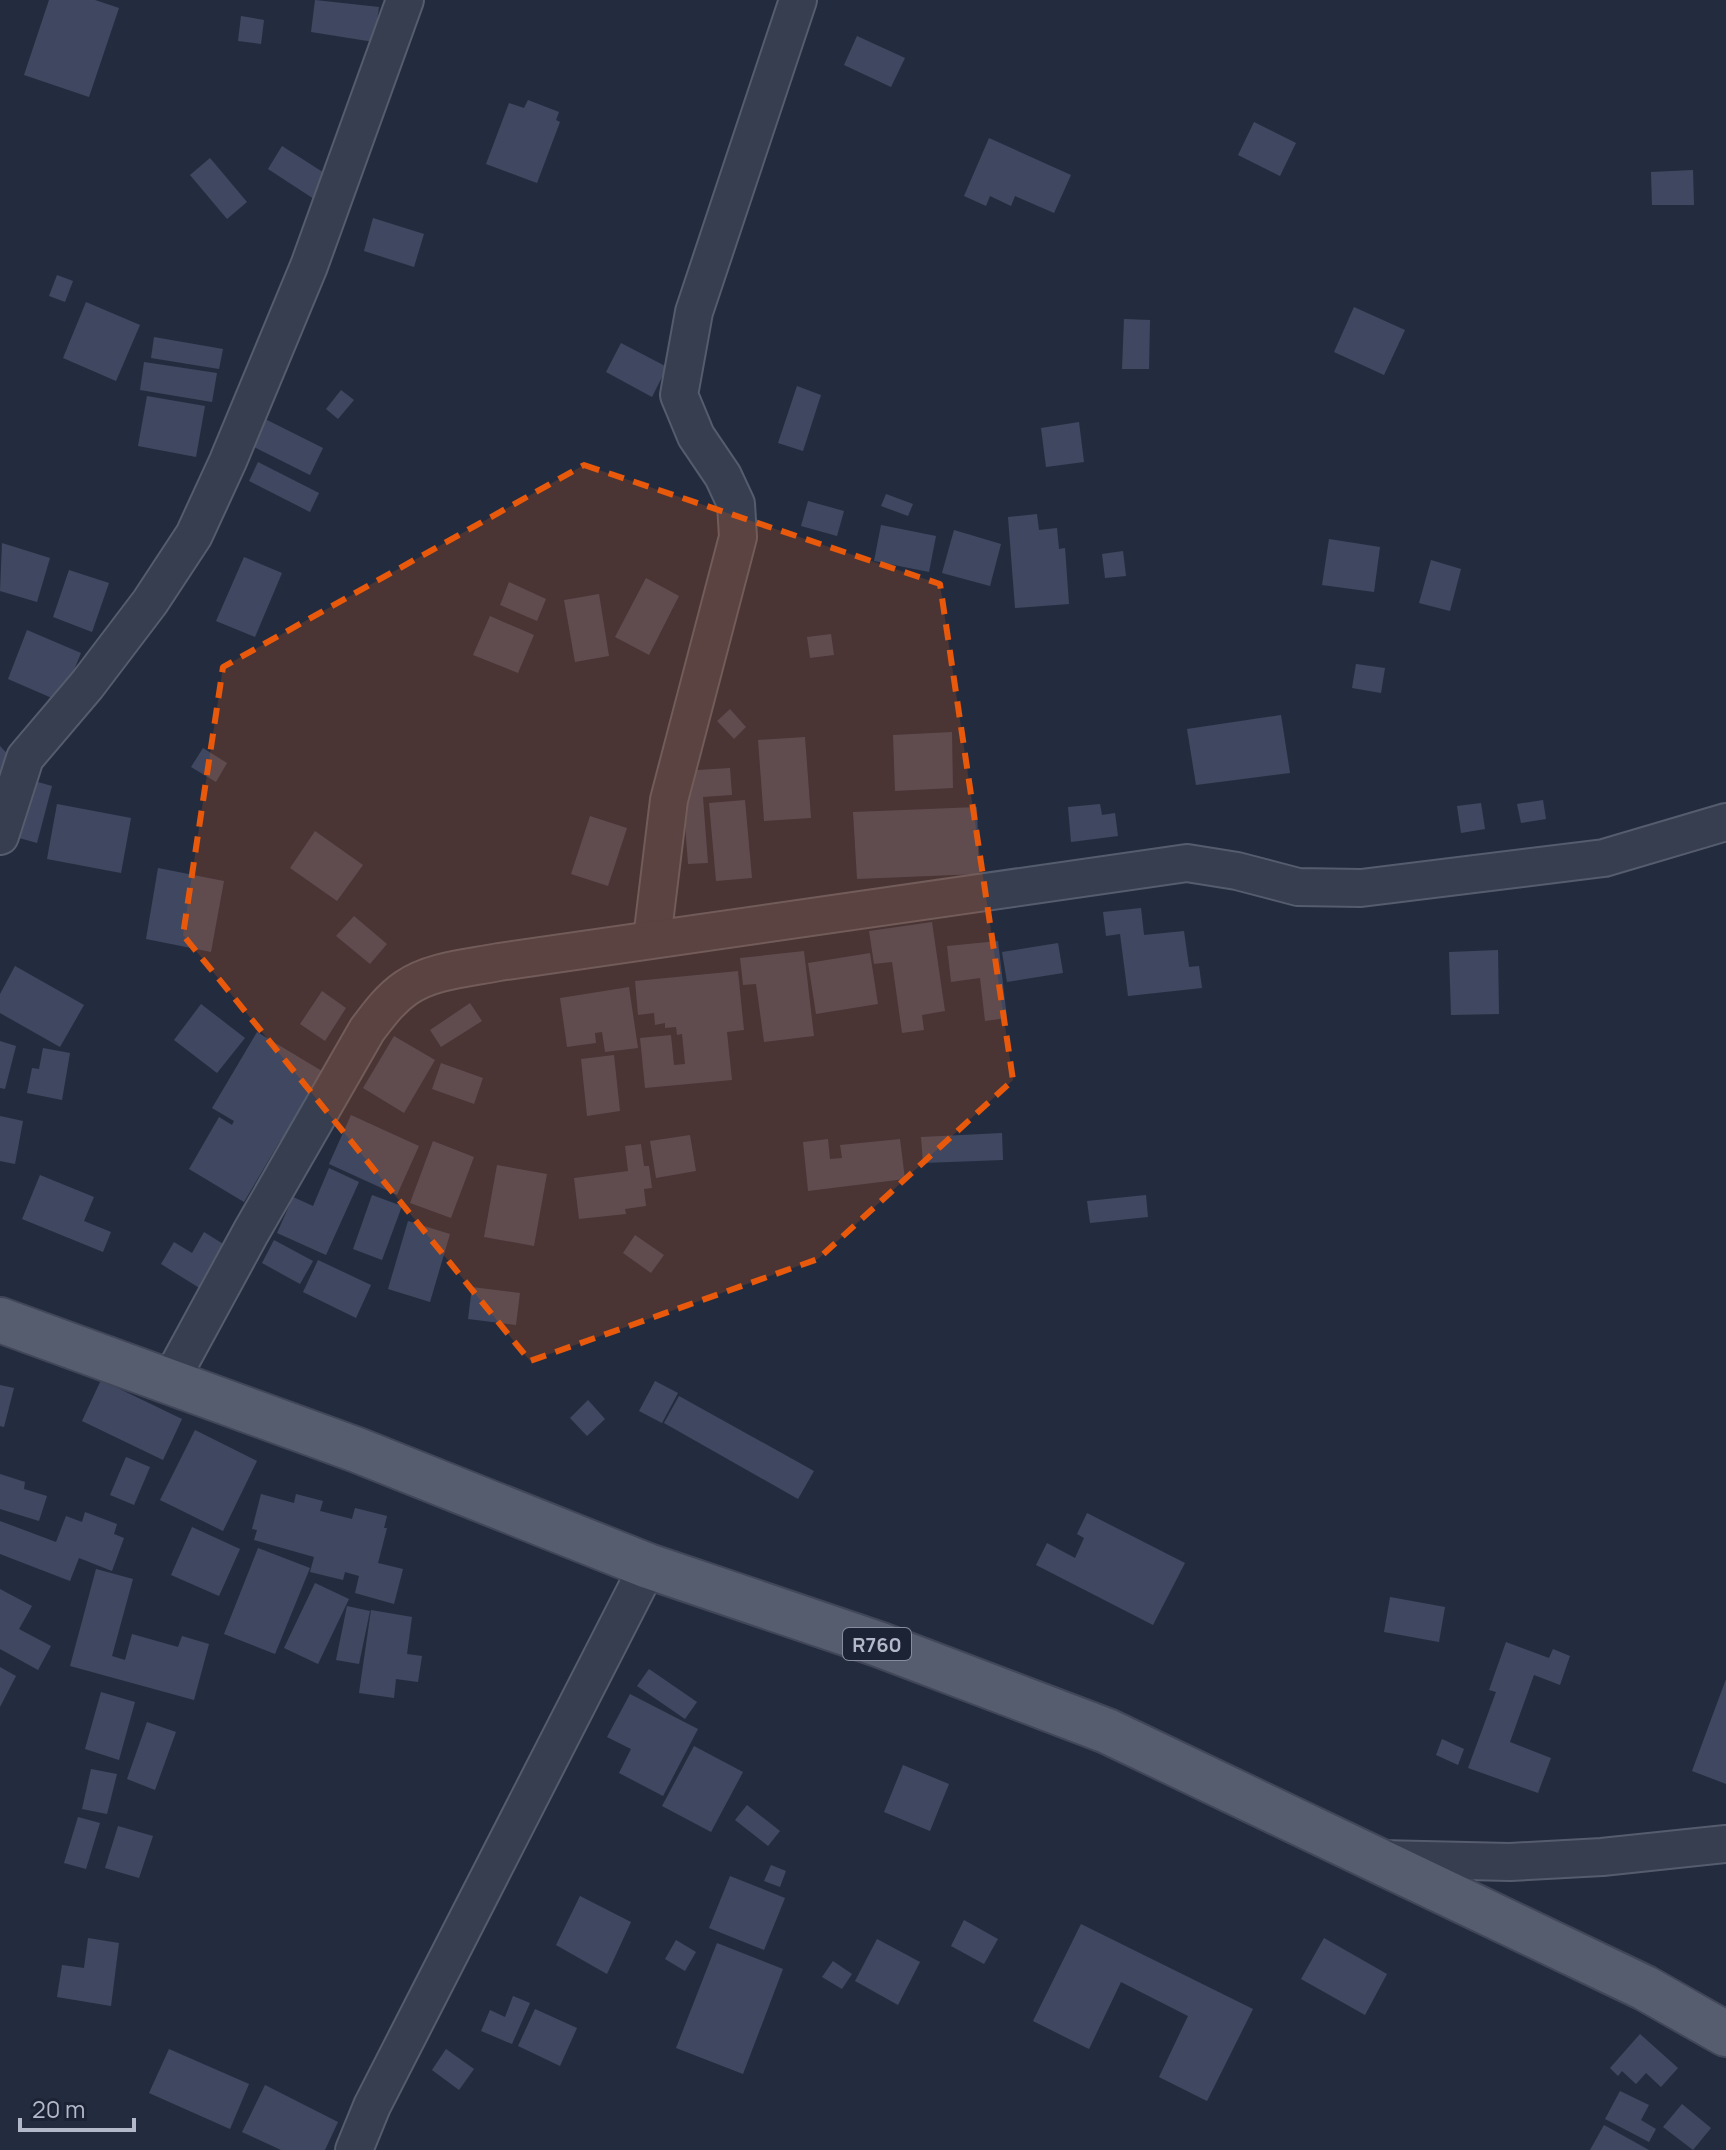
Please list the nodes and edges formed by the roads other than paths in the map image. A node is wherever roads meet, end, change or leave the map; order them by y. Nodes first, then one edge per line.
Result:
1 (405, 0) edge
2 (798, 0) edge
3 (1726, 822) edge
4 (0, 836) edge
5 (652, 939) junction
6 (0, 1320) edge
7 (170, 1381) junction
8 (648, 1566) junction
9 (1726, 1844) edge
10 (1378, 1859) junction
11 (1726, 2034) edge
12 (354, 2150) edge

1 - 4 street
2 - 5 street
3 - 5 street
5 - 7 street
6 - 7 main road, R760
7 - 8 main road, R760
8 - 10 main road, R760
8 - 12 street
9 - 10 street
10 - 11 main road, R760

